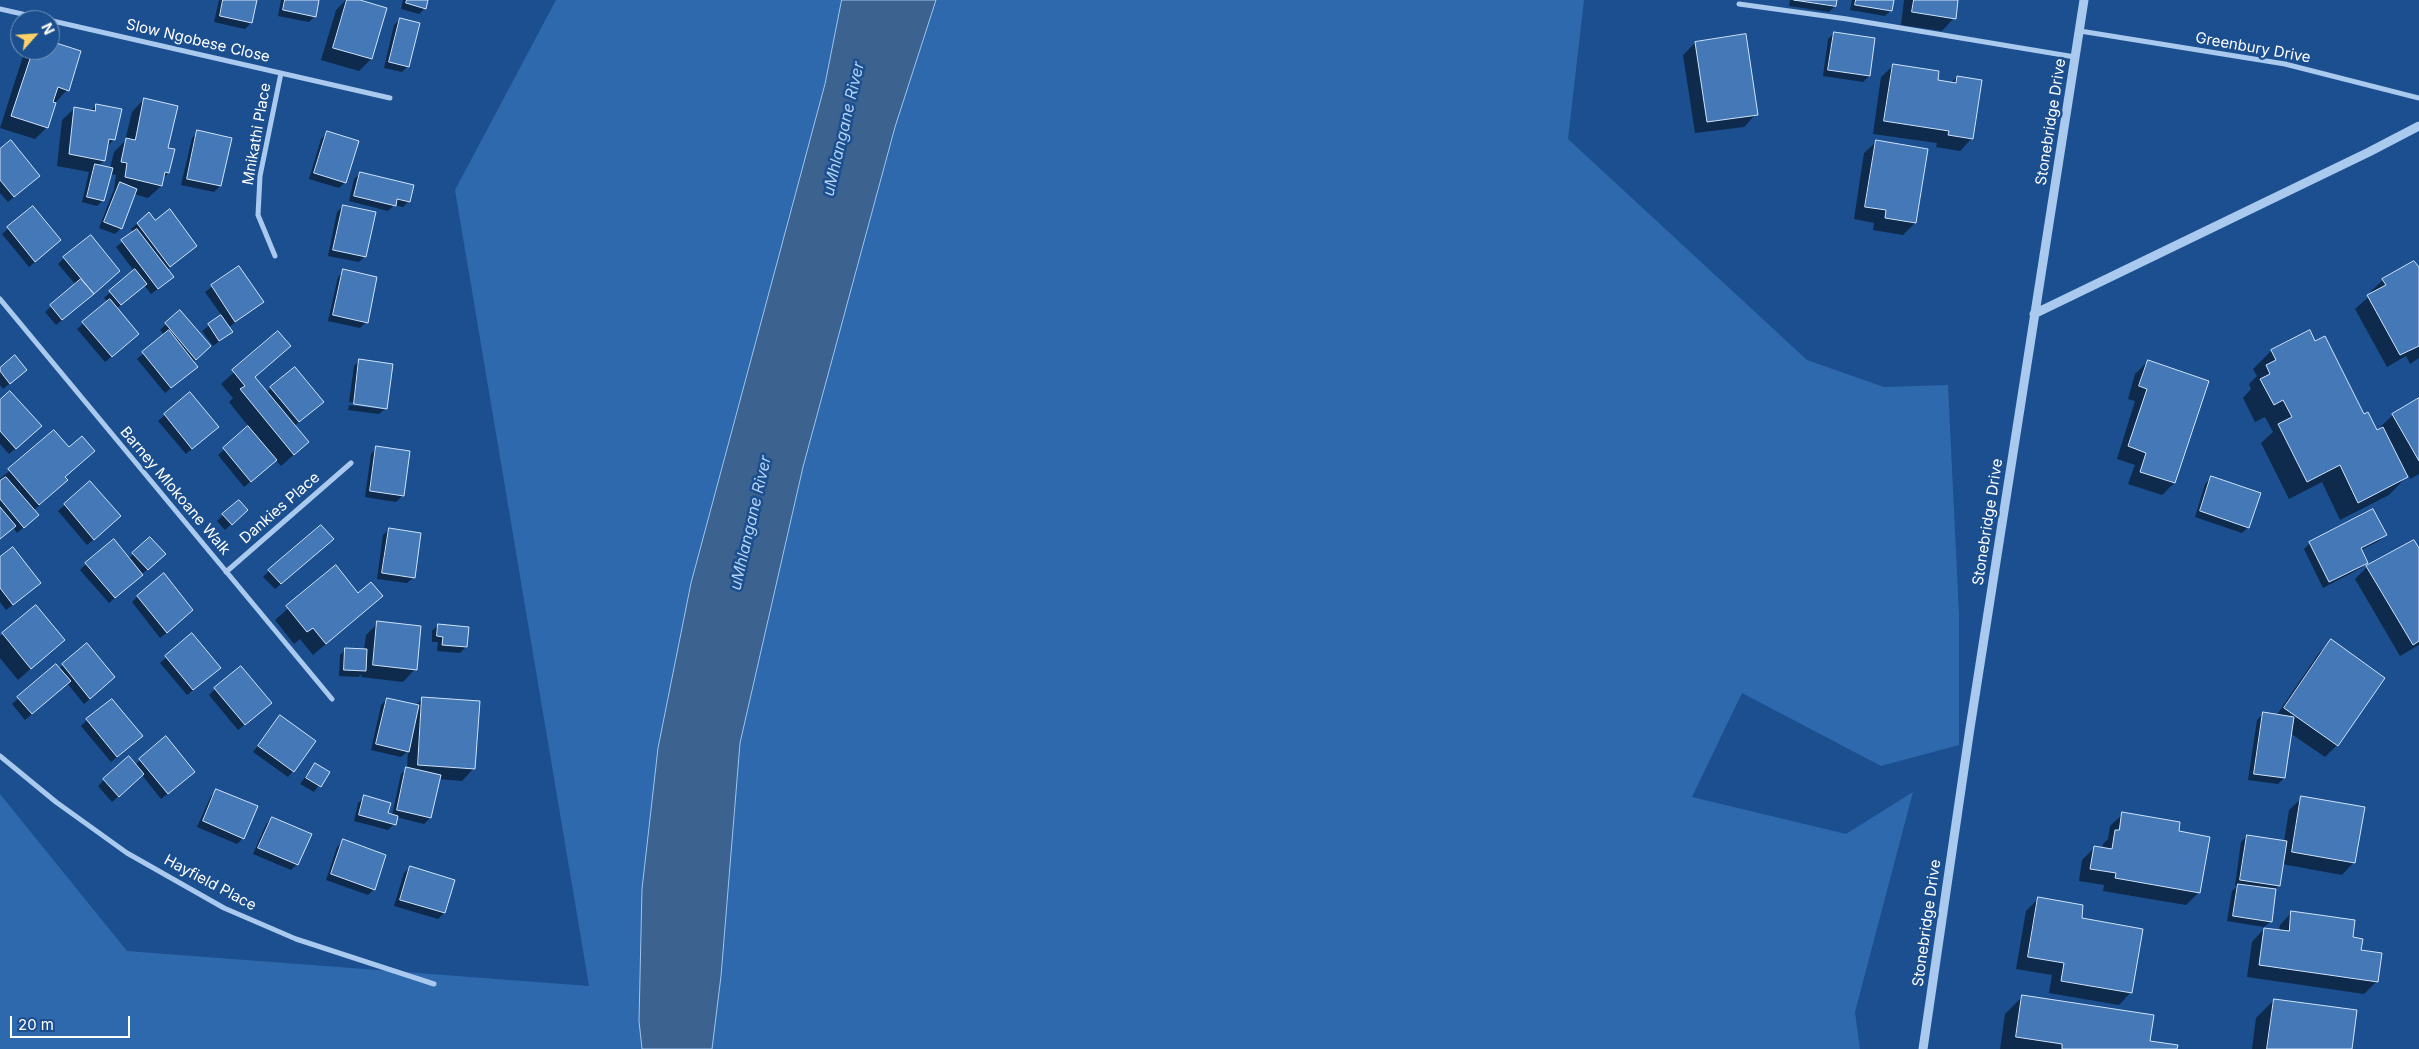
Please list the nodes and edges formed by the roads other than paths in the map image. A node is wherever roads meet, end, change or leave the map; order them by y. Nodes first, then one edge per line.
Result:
1 (2084, 0) edge
2 (1739, 4) dead end
3 (0, 9) edge
4 (2080, 31) junction
5 (2075, 57) junction
6 (281, 73) junction
7 (390, 98) dead end
8 (2419, 98) edge
9 (2419, 126) edge
10 (275, 256) dead end
11 (0, 298) edge
12 (2034, 314) junction
13 (351, 464) dead end
14 (226, 572) junction
15 (332, 699) dead end
16 (0, 756) edge
17 (434, 984) dead end
18 (1923, 1049) edge

1 - 4 street, Stonebridge Drive
2 - 5 street
3 - 6 street, Slow Ngobese Close
4 - 5 street, Stonebridge Drive
4 - 8 street, Greenbury Drive
5 - 12 street, Stonebridge Drive
6 - 7 street, Slow Ngobese Close
6 - 10 street, Mnikathi Place
9 - 12 street
11 - 14 street, Barney Mlokoane Walk
12 - 18 street, Stonebridge Drive
13 - 14 street, Dankies Place
14 - 15 street, Barney Mlokoane Walk
16 - 17 street, Hayfield Place

